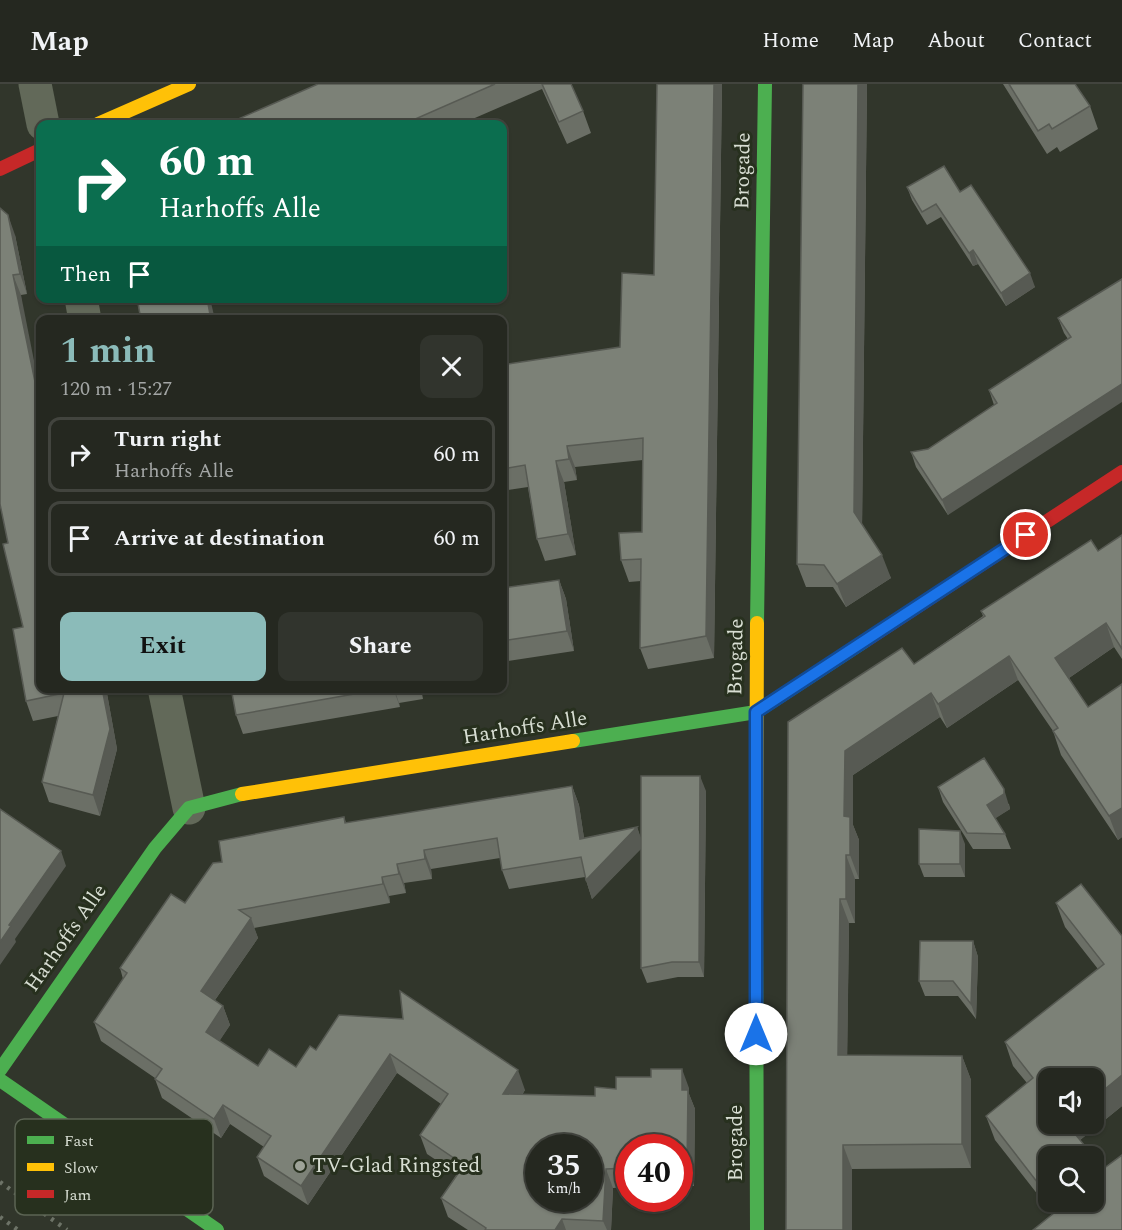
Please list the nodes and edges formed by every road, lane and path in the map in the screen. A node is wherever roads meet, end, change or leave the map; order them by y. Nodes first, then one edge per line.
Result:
1 (34, 84) edge
2 (189, 84) edge
3 (765, 84) edge
4 (42, 120) edge
5 (107, 120) edge
6 (36, 152) edge
7 (0, 169) edge
8 (1122, 472) edge
9 (165, 693) edge
10 (756, 712) junction
11 (189, 808) junction
12 (0, 1070) edge
13 (0, 1080) edge
14 (56, 1119) edge
15 (195, 1215) edge
16 (217, 1230) edge
17 (757, 1230) edge

1 - 4 street
2 - 5 street
3 - 10 street, Brogade
6 - 7 street
8 - 10 street, Harhoffs Alle
9 - 11 street
10 - 11 street, Harhoffs Alle
10 - 17 street, Brogade
11 - 12 street, Harhoffs Alle
13 - 14 street
15 - 16 street

